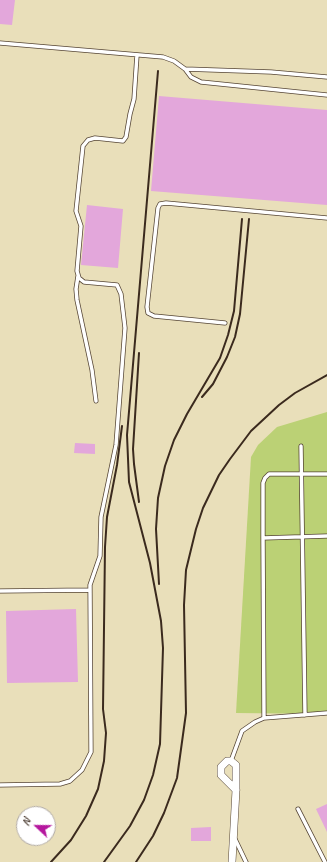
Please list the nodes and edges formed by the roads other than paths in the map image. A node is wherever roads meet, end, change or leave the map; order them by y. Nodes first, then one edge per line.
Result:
1 (0, 43) edge
2 (137, 55) junction
3 (185, 69) junction
4 (327, 77) edge
5 (327, 96) edge
6 (327, 218) edge
7 (78, 275) junction
8 (226, 323) dead end
9 (96, 402) dead end
10 (301, 446) dead end
11 (301, 474) junction
12 (327, 474) edge
13 (303, 536) junction
14 (327, 536) edge
15 (263, 538) junction
16 (90, 590) junction
17 (0, 591) edge
18 (327, 714) edge
19 (305, 715) junction
20 (264, 718) junction
21 (231, 761) junction
22 (0, 785) edge
23 (236, 790) junction
24 (298, 809) dead end
25 (233, 835) junction
26 (232, 862) edge
27 (246, 862) edge
28 (325, 862) edge

1 - 2 lane
2 - 3 lane
2 - 7 lane
3 - 4 lane
3 - 5 lane
6 - 8 lane
7 - 9 lane
7 - 16 lane
10 - 11 lane
11 - 12 lane
11 - 13 lane
11 - 15 lane
13 - 14 lane
13 - 15 lane
13 - 19 lane
15 - 20 lane
16 - 17 lane
16 - 22 lane
18 - 19 lane
19 - 20 lane
20 - 21 lane
21 - 23 street
21 - 23 street
23 - 25 street
24 - 28 lane
25 - 26 street
25 - 27 lane

